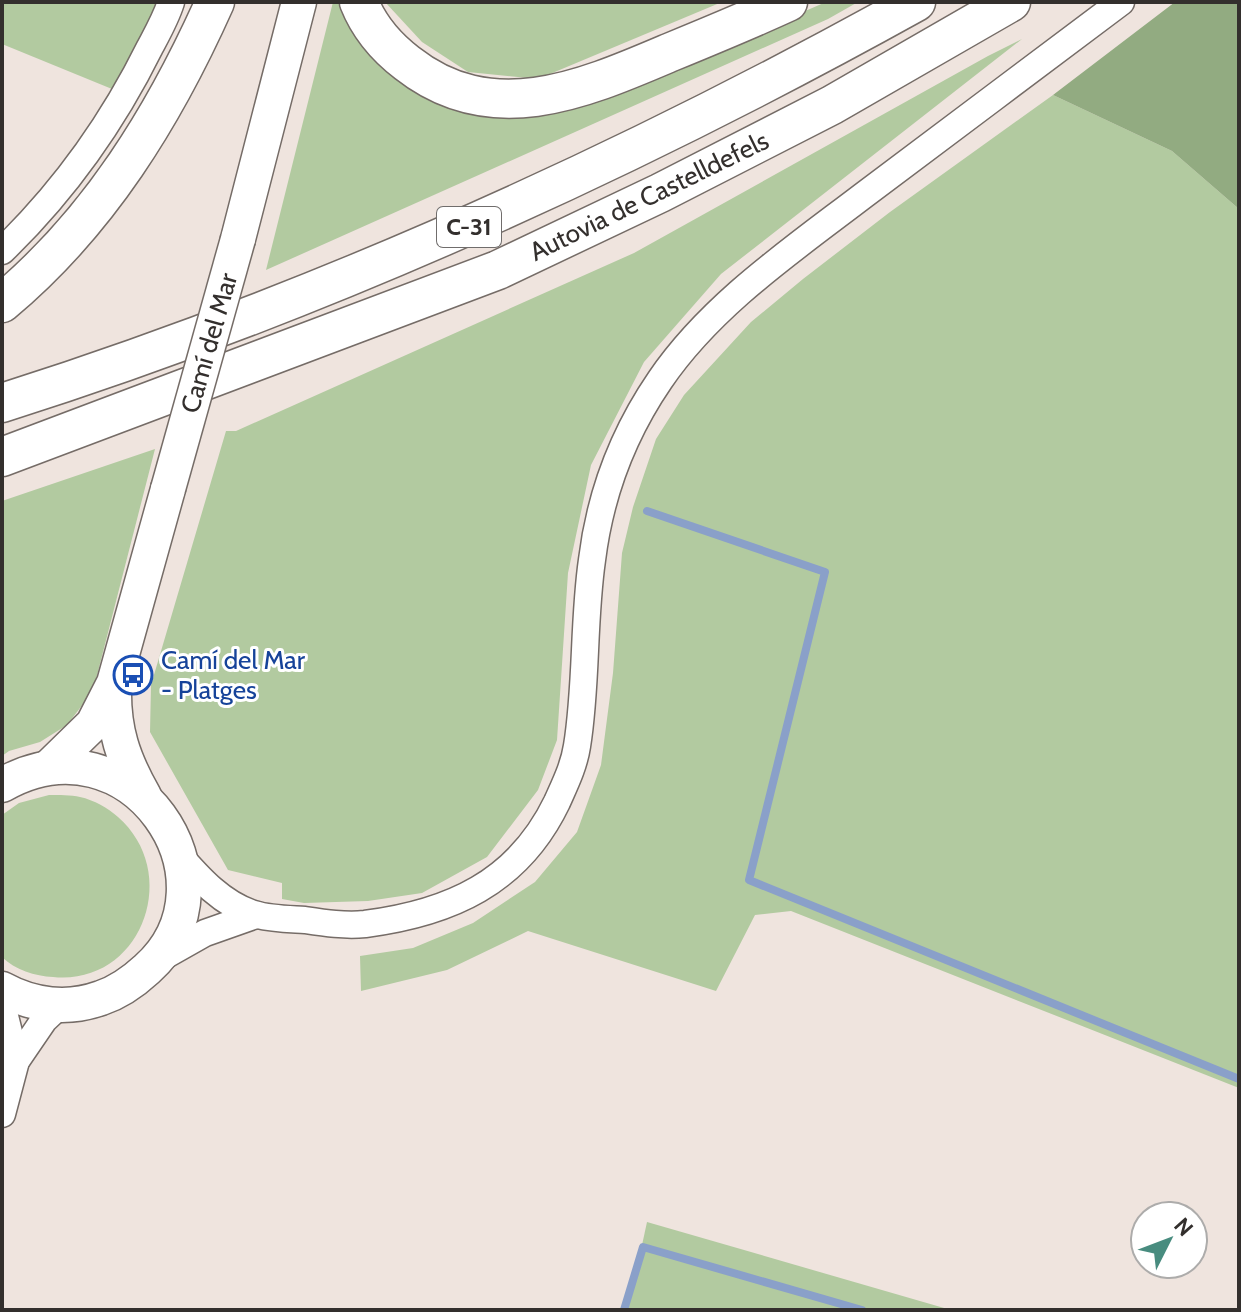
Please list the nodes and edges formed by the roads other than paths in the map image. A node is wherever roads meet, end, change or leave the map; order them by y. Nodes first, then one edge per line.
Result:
1 (171, 2) edge
2 (215, 2) edge
3 (299, 2) edge
4 (359, 2) edge
5 (788, 2) edge
6 (916, 2) edge
7 (1011, 2) edge
8 (1121, 2) edge
9 (2, 251) edge
10 (2, 303) edge
11 (2, 403) edge
12 (12, 457) edge
13 (114, 683) junction
14 (49, 767) junction
15 (2, 785) edge
16 (145, 798) junction
17 (178, 854) junction
18 (256, 915) junction
19 (156, 961) junction
20 (2, 989) edge
21 (2, 1004) edge
22 (60, 1005) junction
23 (16, 1061) junction
24 (2, 1114) edge

1 - 9 street
2 - 10 highway
3 - 13 main road, Camí del Mar, bridge
4 - 5 highway
6 - 11 highway, Autovia de Castelldefels / C-31
7 - 12 highway, Autovia de Castelldefels / C-31
8 - 18 street
13 - 14 main road, Camí del Mar
13 - 16 main road, Camí del Mar
14 - 15 main road
14 - 16 main road
16 - 17 main road, Camí del Mar
17 - 18 street
17 - 19 main road
18 - 19 street
19 - 22 main road
20 - 22 main road
21 - 23 street
22 - 23 street
23 - 24 street

